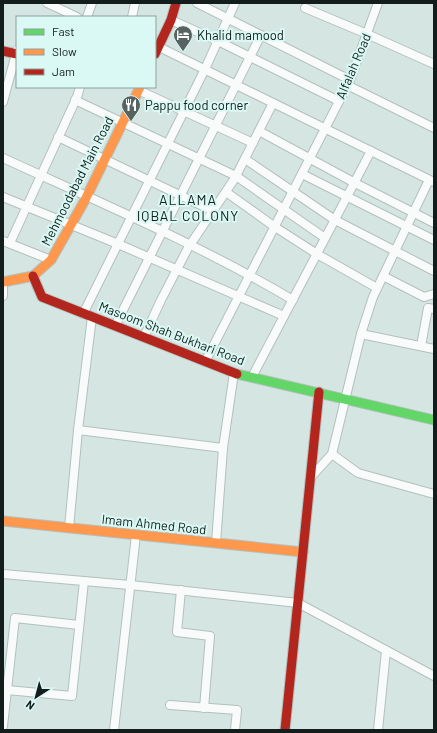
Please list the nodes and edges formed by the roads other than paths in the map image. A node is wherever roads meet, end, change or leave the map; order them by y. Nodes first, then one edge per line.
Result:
1 (48, 3) edge
2 (92, 3) edge
3 (135, 3) edge
4 (176, 3) edge
5 (197, 3) edge
6 (235, 3) edge
7 (378, 3) edge
8 (305, 8) dead end
9 (74, 16) edge
10 (87, 16) edge
11 (132, 16) edge
12 (228, 18) junction
13 (171, 20) junction
14 (367, 34) junction
15 (261, 35) junction
16 (218, 42) junction
17 (156, 48) edge
18 (3, 51) edge
19 (16, 53) edge
20 (250, 57) junction
21 (434, 64) edge
22 (205, 69) junction
23 (349, 82) junction
24 (237, 84) junction
25 (80, 88) edge
26 (139, 88) edge
27 (76, 100) junction
28 (339, 101) junction
29 (3, 102) edge
30 (273, 102) junction
31 (184, 111) junction
32 (123, 122) junction
33 (216, 126) junction
34 (325, 128) junction
35 (434, 128) edge
36 (259, 131) junction
37 (58, 138) junction
38 (168, 143) junction
39 (253, 143) junction
40 (371, 151) junction
41 (3, 158) edge
42 (200, 158) junction
43 (310, 158) junction
44 (105, 159) junction
45 (245, 159) junction
46 (302, 174) junction
47 (40, 176) junction
48 (236, 176) junction
49 (149, 180) junction
50 (431, 181) edge
51 (355, 183) junction
52 (226, 192) junction
53 (293, 192) junction
54 (3, 196) edge
55 (181, 196) junction
56 (87, 197) junction
57 (347, 197) junction
58 (27, 206) junction
59 (283, 210) junction
60 (213, 211) junction
61 (413, 213) junction
62 (131, 218) junction
63 (335, 220) junction
64 (434, 223) edge
65 (72, 224) junction
66 (407, 226) junction
67 (275, 227) junction
68 (163, 232) junction
69 (325, 238) junction
70 (434, 240) edge
71 (6, 242) edge
72 (118, 244) junction
73 (191, 244) junction
74 (395, 252) junction
75 (317, 254) junction
76 (150, 258) junction
77 (51, 260) junction
78 (177, 270) junction
79 (434, 271) edge
80 (250, 275) junction
81 (33, 276) junction
82 (383, 276) junction
83 (3, 282) edge
84 (377, 288) junction
85 (434, 294) edge
86 (3, 296) edge
87 (239, 296) junction
88 (292, 300) junction
89 (434, 309) edge
90 (88, 315) junction
91 (284, 316) junction
92 (116, 326) junction
93 (361, 334) junction
94 (144, 337) junction
95 (421, 346) junction
96 (434, 349) edge
97 (206, 362) junction
98 (234, 373) junction
99 (252, 377) junction
100 (319, 392) junction
101 (345, 398) junction
102 (434, 420) edge
103 (78, 430) junction
104 (223, 448) junction
105 (332, 454) junction
106 (311, 477) junction
107 (434, 494) edge
108 (3, 521) edge
109 (69, 528) junction
110 (136, 535) junction
111 (216, 543) junction
112 (303, 552) junction
113 (3, 574) edge
114 (84, 581) junction
115 (130, 584) junction
116 (181, 590) junction
117 (298, 603) junction
118 (79, 625) junction
119 (386, 651) junction
120 (434, 676) edge
121 (7, 690) junction
122 (170, 705) dead end
123 (204, 708) junction
124 (3, 726) edge
125 (114, 730) edge
126 (235, 730) edge
127 (285, 730) edge
128 (378, 730) edge

1 - 9 street
2 - 10 street
3 - 11 street
4 - 13 street
5 - 12 street
6 - 12 street
7 - 14 street, Alfalah Road
8 - 14 street
12 - 15 street
12 - 16 street
13 - 16 street
13 - 17 street
14 - 21 street
14 - 23 street, Alfalah Road
15 - 20 street
15 - 23 street
16 - 20 street
16 - 22 street
17 - 22 street
18 - 19 street
19 - 29 street
20 - 24 street
20 - 28 street
22 - 24 street
22 - 31 street
23 - 28 street, Alfalah Road
23 - 35 street
24 - 30 street
24 - 33 street
25 - 27 street
26 - 31 street
26 - 32 street, Mehmoodabad Main Road
27 - 32 street
27 - 37 street
28 - 34 street, Alfalah Road
30 - 34 street
30 - 36 street
31 - 33 street
31 - 38 street
32 - 38 street
32 - 44 street, Mehmoodabad Main Road
33 - 39 street
33 - 42 street
34 - 40 street
34 - 43 street, Alfalah Road
36 - 39 street
36 - 43 street
37 - 44 street
37 - 47 street
38 - 42 street
38 - 49 street
39 - 45 street
40 - 50 street
40 - 51 street
41 - 47 street
42 - 48 street
42 - 55 street
43 - 46 street, Alfalah Road
43 - 51 street
44 - 49 street
44 - 56 street, Mehmoodabad Main Road
45 - 48 street
45 - 53 street
46 - 53 street, Alfalah Road
46 - 57 street
47 - 56 street
47 - 58 street
48 - 52 street
48 - 59 street
49 - 55 street
49 - 62 street
50 - 61 street
51 - 57 street
51 - 61 street
52 - 60 street
52 - 67 street
53 - 59 street, Alfalah Road
53 - 63 street
54 - 58 street
55 - 60 street
55 - 68 street
56 - 62 street
56 - 65 street, Mehmoodabad Main Road
57 - 63 street
57 - 66 street
58 - 65 street
58 - 71 street
59 - 67 street, Alfalah Road
59 - 69 street
60 - 73 street
61 - 64 street
61 - 66 street
62 - 68 street
62 - 72 street
63 - 69 street
63 - 74 street
65 - 72 street
65 - 77 street, Mehmoodabad Main Road
66 - 70 street
66 - 74 street
67 - 75 street
67 - 80 street, Alfalah Road
68 - 73 street
68 - 76 street
69 - 75 street
71 - 77 street
72 - 76 street
72 - 90 street
73 - 78 street
73 - 80 street
74 - 79 street
74 - 82 street
75 - 84 street
75 - 88 street
76 - 78 street
76 - 92 street
77 - 81 street, Mehmoodabad Main Road
78 - 87 street
78 - 94 street
80 - 87 street, Alfalah Road
80 - 88 street
81 - 83 street
81 - 90 street, Masoom Shah Bukhari Road
82 - 84 street
82 - 85 street
83 - 86 street
84 - 93 street
87 - 91 street
87 - 97 street, Alfalah Road
88 - 91 street
89 - 95 street
90 - 92 street, Masoom Shah Bukhari Road
90 - 103 street
91 - 99 street
92 - 94 street, Masoom Shah Bukhari Road
93 - 95 street
93 - 101 street
94 - 97 street, Masoom Shah Bukhari Road
95 - 96 street
97 - 98 street, Masoom Shah Bukhari Road
98 - 99 street, Masoom Shah Bukhari Road
98 - 104 street
99 - 100 street, Masoom Shah Bukhari Road
100 - 101 street, Masoom Shah Bukhari Road
100 - 106 street
101 - 102 street, Masoom Shah Bukhari Road
101 - 105 street
103 - 104 street
103 - 109 street
104 - 111 street
105 - 106 street
105 - 107 street
106 - 112 street
108 - 109 street, Imam Ahmed Road
109 - 110 street, Imam Ahmed Road
110 - 111 street, Imam Ahmed Road
110 - 115 street
111 - 112 street, Imam Ahmed Road
112 - 117 street
113 - 114 street
114 - 115 street
114 - 118 street
115 - 116 street
115 - 125 street
116 - 117 street
116 - 123 street
117 - 119 street
117 - 127 street
118 - 121 street
118 - 121 street
119 - 120 street
119 - 128 street
121 - 124 street
122 - 123 street
123 - 126 street

